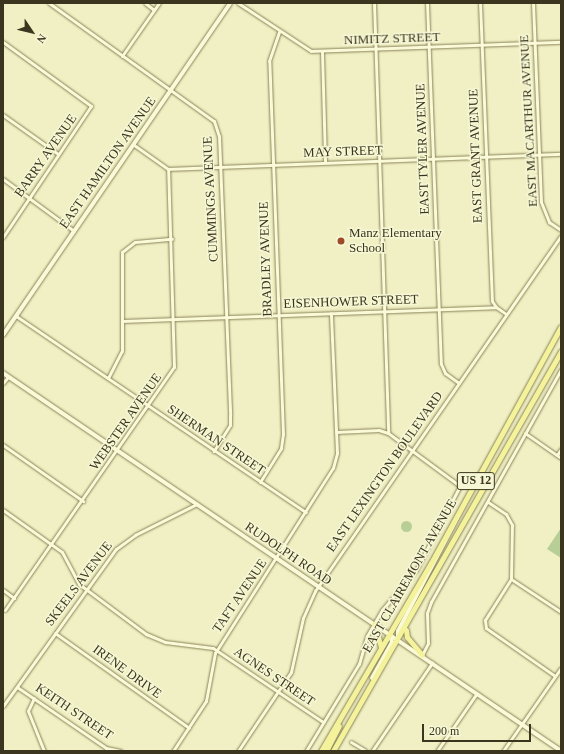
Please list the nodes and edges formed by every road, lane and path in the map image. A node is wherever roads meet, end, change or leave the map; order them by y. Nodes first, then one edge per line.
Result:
1 (48, 3) edge
2 (145, 3) edge
3 (159, 3) edge
4 (230, 3) edge
5 (238, 3) edge
6 (374, 3) edge
7 (427, 3) edge
8 (480, 3) edge
9 (533, 3) edge
10 (154, 10) junction
11 (279, 32) junction
12 (3, 42) edge
13 (561, 42) edge
14 (535, 43) junction
15 (482, 45) junction
16 (429, 48) junction
17 (375, 50) junction
18 (322, 52) junction
19 (122, 56) junction
20 (171, 90) junction
21 (3, 115) edge
22 (134, 145) junction
23 (58, 154) junction
24 (540, 154) junction
25 (561, 154) edge
26 (486, 157) junction
27 (433, 159) junction
28 (380, 160) junction
29 (325, 162) junction
30 (273, 164) junction
31 (221, 167) junction
32 (168, 169) junction
33 (3, 179) edge
34 (29, 198) junction
35 (561, 230) edge
36 (74, 231) junction
37 (561, 236) edge
38 (3, 237) edge
39 (172, 239) junction
40 (496, 307) junction
41 (440, 309) junction
42 (386, 311) junction
43 (331, 313) junction
44 (506, 314) junction
45 (279, 315) junction
46 (16, 316) junction
47 (226, 316) junction
48 (174, 319) junction
49 (122, 321) junction
50 (561, 327) edge
51 (3, 335) edge
52 (561, 352) edge
53 (561, 369) edge
54 (3, 373) edge
55 (8, 376) junction
56 (108, 378) junction
57 (3, 383) edge
58 (459, 383) junction
59 (149, 407) junction
60 (336, 432) junction
61 (388, 433) junction
62 (525, 434) junction
63 (3, 445) edge
64 (561, 449) edge
65 (413, 450) junction
66 (119, 451) junction
67 (214, 451) junction
68 (557, 455) junction
69 (561, 458) edge
70 (260, 482) junction
71 (470, 492) junction
72 (83, 501) junction
73 (488, 502) junction
74 (197, 504) junction
75 (3, 510) edge
76 (306, 512) junction
77 (52, 545) junction
78 (278, 558) junction
79 (511, 579) junction
80 (318, 587) junction
81 (3, 590) edge
82 (86, 590) junction
83 (14, 598) junction
84 (5, 610) dead end
85 (561, 612) edge
86 (409, 623) junction
87 (374, 624) junction
88 (55, 633) junction
89 (390, 634) junction
90 (399, 640) junction
91 (216, 650) junction
92 (379, 652) junction
93 (422, 655) junction
94 (432, 663) junction
95 (561, 668) edge
96 (556, 676) junction
97 (17, 687) junction
98 (279, 692) junction
99 (476, 693) junction
100 (34, 698) junction
101 (3, 706) edge
102 (358, 709) junction
103 (342, 717) junction
104 (323, 722) junction
105 (522, 724) junction
106 (188, 728) junction
107 (351, 742) dead end
108 (105, 749) edge
109 (44, 751) edge
110 (121, 751) edge
111 (173, 751) edge
112 (238, 751) edge
113 (306, 751) edge
114 (321, 751) edge
115 (326, 751) edge
116 (333, 751) edge
117 (366, 751) edge
118 (372, 751) edge
119 (437, 751) edge
120 (503, 751) edge
121 (561, 751) edge

1 - 19 street, CUMMINGS AVENUE
2 - 10 street
3 - 10 street
4 - 20 street, EAST HAMILTON AVENUE
5 - 11 street, NIMITZ STREET
6 - 17 street
7 - 16 street, EAST TYLER AVENUE
8 - 15 street, EAST GRANT AVENUE
9 - 14 street, EAST MACARTHUR AVENUE
10 - 19 street
11 - 18 street, NIMITZ STREET
11 - 30 street, BRADLEY AVENUE
12 - 23 street, BARRY AVENUE
13 - 14 street, NIMITZ STREET
14 - 15 street, NIMITZ STREET
14 - 24 street, EAST MACARTHUR AVENUE
15 - 16 street, NIMITZ STREET
15 - 26 street, EAST GRANT AVENUE
16 - 17 street, NIMITZ STREET
16 - 27 street, EAST TYLER AVENUE
17 - 18 street, NIMITZ STREET
17 - 28 street
18 - 29 street
19 - 20 street, CUMMINGS AVENUE
20 - 22 street, EAST HAMILTON AVENUE
20 - 31 street, CUMMINGS AVENUE
21 - 23 street
22 - 32 street
22 - 36 street, EAST HAMILTON AVENUE
23 - 34 street, BARRY AVENUE
24 - 25 street, MAY STREET
24 - 26 street, MAY STREET
24 - 35 street, EAST MACARTHUR AVENUE
26 - 27 street, MAY STREET
26 - 40 street, EAST GRANT AVENUE
27 - 28 street, MAY STREET
27 - 41 street, EAST TYLER AVENUE
28 - 29 street, MAY STREET
28 - 42 street
29 - 30 street, MAY STREET
30 - 31 street, MAY STREET
30 - 45 street, BRADLEY AVENUE
31 - 32 street, MAY STREET
31 - 47 street, CUMMINGS AVENUE
32 - 39 street, WEBSTER AVENUE
33 - 34 street
34 - 36 street
34 - 38 street, BARRY AVENUE
36 - 46 street, EAST HAMILTON AVENUE
37 - 44 street, EAST LEXINGTON BOULEVARD
39 - 48 street, WEBSTER AVENUE
39 - 49 street
40 - 41 street, EISENHOWER STREET
40 - 44 street
41 - 42 street, EISENHOWER STREET
41 - 58 street, EAST TYLER AVENUE
42 - 43 street, EISENHOWER STREET
42 - 61 street
43 - 45 street, EISENHOWER STREET
43 - 60 street, TAFT AVENUE
44 - 58 street, EAST LEXINGTON BOULEVARD
45 - 47 street, EISENHOWER STREET
45 - 70 street, BRADLEY AVENUE
46 - 51 street, EAST HAMILTON AVENUE
46 - 56 street, SHERMAN STREET
47 - 48 street, EISENHOWER STREET
47 - 67 street, CUMMINGS AVENUE
48 - 49 street, EISENHOWER STREET
48 - 59 street, WEBSTER AVENUE
49 - 56 street
50 - 71 main road, EAST CLAIREMONT AVENUE / US 12
52 - 86 main road, EAST CLAIREMONT AVENUE / US 12
53 - 62 street
54 - 55 street, RUDOLPH ROAD
55 - 57 street
55 - 66 street, RUDOLPH ROAD
56 - 59 street, SHERMAN STREET
58 - 65 street, EAST LEXINGTON BOULEVARD
59 - 66 street, WEBSTER AVENUE
59 - 67 street, SHERMAN STREET
60 - 61 street
60 - 76 street, TAFT AVENUE
61 - 65 street
62 - 68 street
62 - 73 street
63 - 72 street
64 - 68 street
65 - 80 street, EAST LEXINGTON BOULEVARD
65 - 87 street
66 - 72 street, WEBSTER AVENUE
66 - 74 street, RUDOLPH ROAD
67 - 70 street, SHERMAN STREET
68 - 69 street
70 - 76 street, SHERMAN STREET
71 - 89 main road, EAST CLAIREMONT AVENUE / US 12
71 - 90 street
72 - 77 street, WEBSTER AVENUE
73 - 79 street
73 - 93 street
74 - 78 street, RUDOLPH ROAD
74 - 82 street, SKEELS AVENUE
75 - 77 street, AGNES STREET
76 - 78 street, TAFT AVENUE
77 - 82 street, AGNES STREET
77 - 83 street, WEBSTER AVENUE
78 - 80 street, RUDOLPH ROAD
78 - 91 street, TAFT AVENUE
79 - 85 street
79 - 96 street
80 - 87 street, RUDOLPH ROAD
80 - 98 street, EAST LEXINGTON BOULEVARD
81 - 83 street
82 - 88 street, SKEELS AVENUE
82 - 91 street, AGNES STREET
83 - 84 street, WEBSTER AVENUE
86 - 90 main road, EAST CLAIREMONT AVENUE / US 12
86 - 93 main road
87 - 89 street, RUDOLPH ROAD
87 - 92 main road
87 - 104 street
88 - 97 street, SKEELS AVENUE
88 - 106 street, IRENE DRIVE
89 - 90 street, RUDOLPH ROAD
89 - 92 main road, EAST CLAIREMONT AVENUE / US 12
89 - 102 street
90 - 93 street, RUDOLPH ROAD
90 - 102 main road, EAST CLAIREMONT AVENUE / US 12
91 - 98 street, AGNES STREET
91 - 106 street, TAFT AVENUE
92 - 103 main road, EAST CLAIREMONT AVENUE / US 12
93 - 94 street, RUDOLPH ROAD
94 - 99 street, RUDOLPH ROAD
94 - 118 street
95 - 96 street
96 - 105 street
97 - 100 street, KEITH STREET
97 - 101 street, SKEELS AVENUE
98 - 104 street, AGNES STREET
98 - 112 street, EAST LEXINGTON BOULEVARD
99 - 105 street, RUDOLPH ROAD
99 - 119 street
100 - 108 street, KEITH STREET
100 - 109 street
102 - 116 main road, EAST CLAIREMONT AVENUE / US 12
103 - 114 main road, EAST CLAIREMONT AVENUE / US 12
103 - 115 main road
104 - 113 street
105 - 120 street
105 - 121 street, RUDOLPH ROAD
106 - 111 street, TAFT AVENUE
107 - 117 street
108 - 110 street, KEITH STREET

